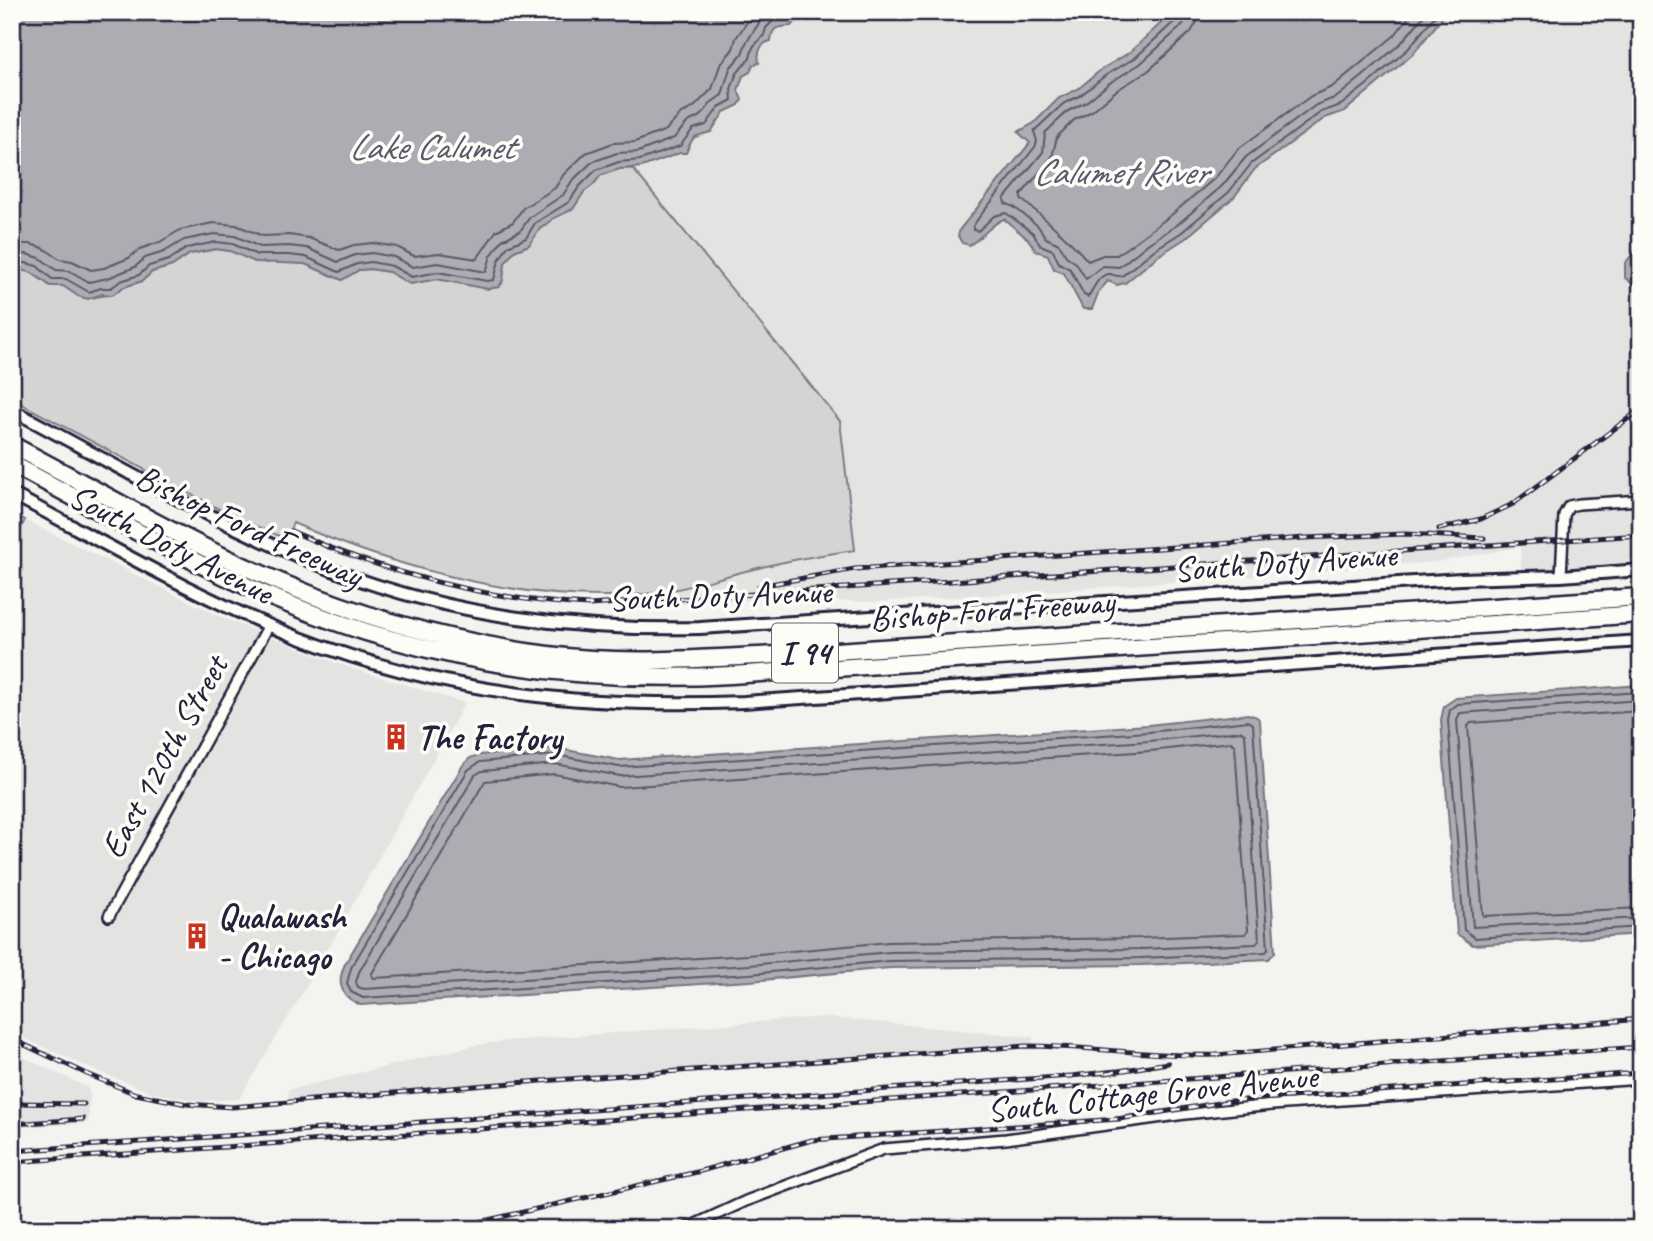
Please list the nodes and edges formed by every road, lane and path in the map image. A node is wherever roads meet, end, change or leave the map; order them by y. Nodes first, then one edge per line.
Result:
1 (12, 410) edge
2 (12, 445) edge
3 (12, 464) edge
4 (12, 494) edge
5 (1641, 500) edge
6 (1641, 570) edge
7 (1561, 576) junction
8 (1641, 597) edge
9 (1641, 614) edge
10 (269, 625) junction
11 (1641, 641) edge
12 (109, 916) dead end
13 (1641, 1079) edge
14 (685, 1229) edge

1 - 7 street, South Doty Avenue
2 - 8 highway, Bishop Ford Freeway / I 94
3 - 9 highway, Bishop Ford Freeway / I 94
4 - 10 street, South Doty Avenue
5 - 7 street
6 - 7 street, South Doty Avenue
10 - 11 street, South Doty Avenue
10 - 12 street, East 120th Street
13 - 14 street, South Cottage Grove Avenue

